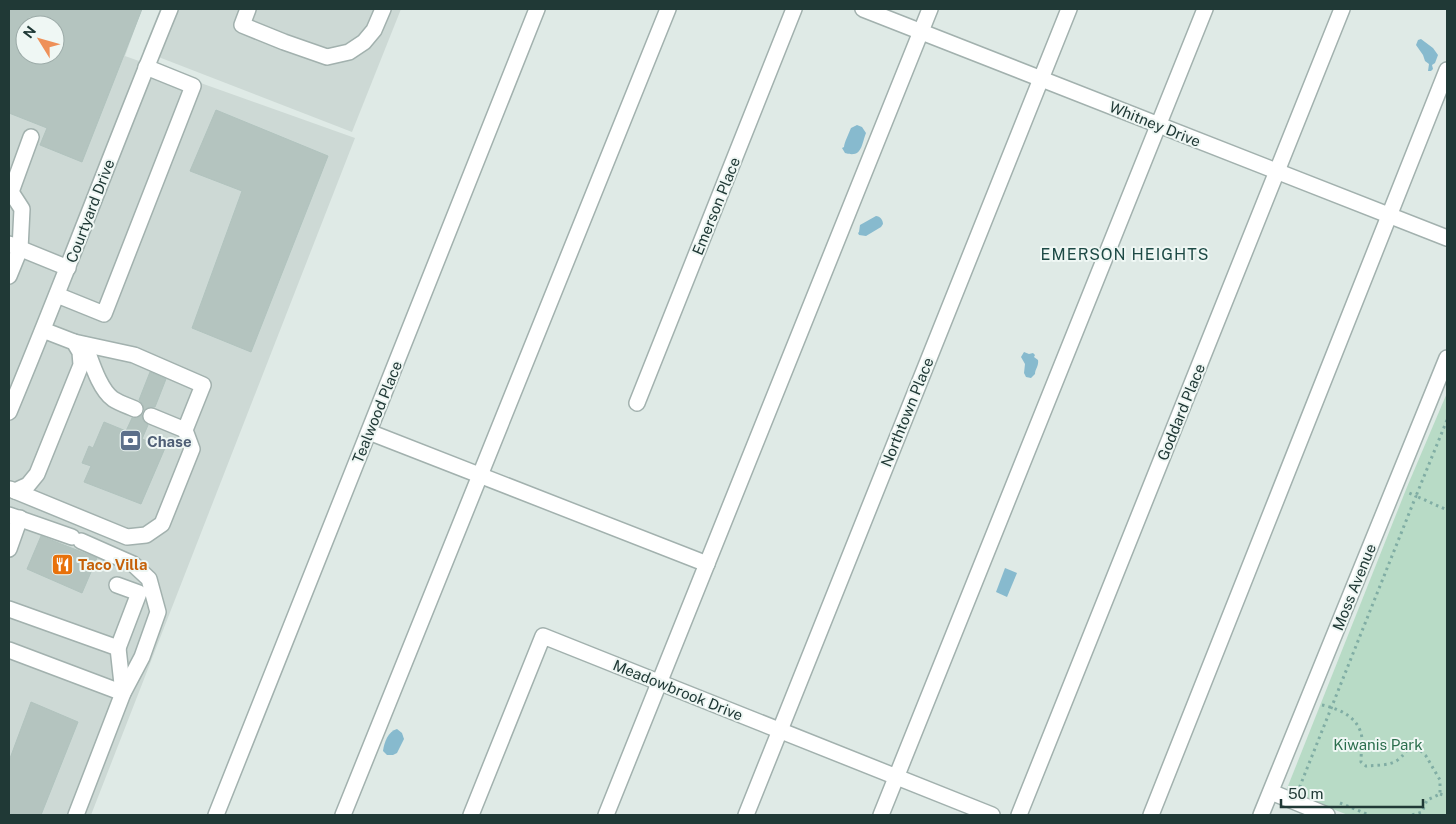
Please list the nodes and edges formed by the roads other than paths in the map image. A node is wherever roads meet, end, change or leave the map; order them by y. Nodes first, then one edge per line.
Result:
1 (170, 9) edge
2 (248, 9) edge
3 (382, 9) edge
4 (537, 9) edge
5 (668, 9) edge
6 (794, 9) edge
7 (863, 9) edge
8 (930, 9) edge
9 (1069, 9) edge
10 (1205, 9) edge
11 (1342, 9) edge
12 (921, 31) junction
13 (146, 68) junction
14 (1447, 70) edge
15 (1040, 78) junction
16 (1158, 125) junction
17 (31, 138) dead end
18 (1277, 172) junction
19 (10, 192) edge
20 (1388, 216) junction
21 (1447, 238) edge
22 (14, 247) edge
23 (68, 268) junction
24 (9, 276) edge
25 (57, 295) junction
26 (43, 330) junction
27 (80, 343) junction
28 (1447, 358) edge
29 (637, 403) dead end
30 (135, 409) dead end
31 (9, 412) edge
32 (152, 416) dead end
33 (185, 430) junction
34 (369, 432) junction
35 (480, 476) junction
36 (12, 490) edge
37 (14, 516) edge
38 (9, 549) edge
39 (707, 564) junction
40 (117, 585) dead end
41 (9, 609) edge
42 (118, 648) junction
43 (10, 653) edge
44 (659, 683) junction
45 (123, 693) junction
46 (780, 731) junction
47 (896, 777) junction
48 (1271, 792) junction
49 (76, 815) edge
50 (216, 815) edge
51 (344, 815) edge
52 (471, 815) edge
53 (606, 815) edge
54 (746, 815) edge
55 (881, 815) edge
56 (992, 815) edge
57 (1019, 815) edge
58 (1151, 815) edge
59 (1262, 815) edge
60 (1327, 815) edge

1 - 13 street, Courtyard Drive
2 - 3 street
4 - 34 street, Tealwood Place
5 - 35 street
6 - 29 street, Emerson Place
7 - 12 street, Whitney Drive
8 - 12 street
9 - 15 street, Northtown Place
10 - 16 street
11 - 18 street, Goddard Place
12 - 15 street, Whitney Drive
12 - 39 street
13 - 23 street, Courtyard Drive
13 - 25 street
14 - 20 street
15 - 16 street, Whitney Drive
15 - 46 street, Northtown Place
16 - 18 street, Whitney Drive
16 - 47 street
17 - 19 street
18 - 20 street, Whitney Drive
18 - 57 street, Goddard Place
19 - 22 street
20 - 21 street, Whitney Drive
20 - 58 street
22 - 23 street
22 - 24 street
23 - 25 street, Courtyard Drive
25 - 26 street, Courtyard Drive
26 - 27 street
26 - 31 street, Courtyard Drive
27 - 30 street
27 - 33 street
27 - 36 street
28 - 48 street, Moss Avenue
32 - 33 street
33 - 36 street
34 - 35 street
34 - 50 street, Tealwood Place
35 - 39 street
35 - 51 street
37 - 38 street
37 - 45 street
39 - 44 street
40 - 42 street
41 - 42 street
42 - 45 street
43 - 45 street
44 - 46 street, Meadowbrook Drive
44 - 52 street, Meadowbrook Drive
44 - 53 street
45 - 49 street
46 - 47 street, Meadowbrook Drive
46 - 54 street, Northtown Place
47 - 55 street
47 - 56 street, Meadowbrook Drive
48 - 59 street, Moss Avenue
48 - 60 street

